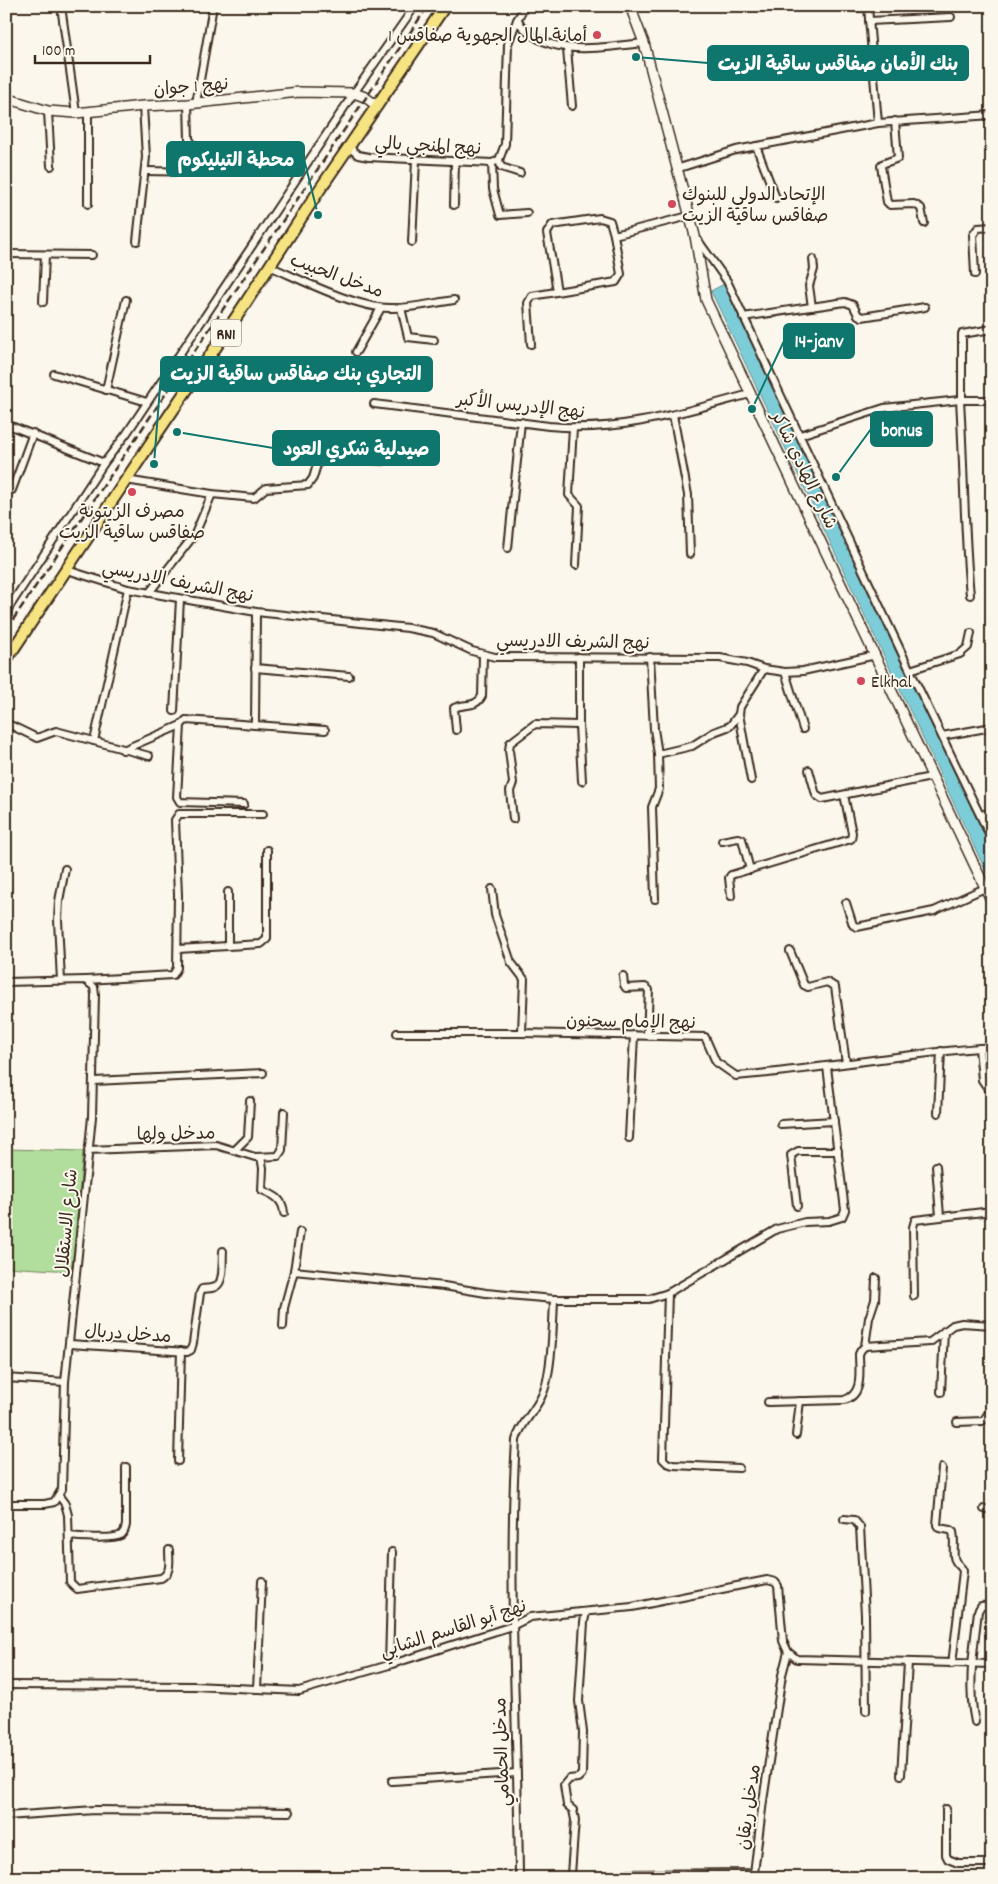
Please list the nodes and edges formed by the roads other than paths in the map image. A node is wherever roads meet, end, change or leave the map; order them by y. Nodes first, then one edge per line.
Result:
1 (61, 6) edge
2 (213, 6) edge
3 (415, 6) edge
4 (445, 6) edge
5 (630, 6) edge
6 (852, 6) edge
7 (522, 7) edge
8 (951, 17) dead end
9 (517, 20) junction
10 (869, 20) junction
11 (644, 43) junction
12 (567, 49) junction
13 (354, 93) junction
14 (6, 98) edge
15 (192, 104) junction
16 (143, 106) junction
17 (377, 106) junction
18 (572, 106) dead end
19 (48, 111) junction
20 (88, 112) junction
21 (76, 113) junction
22 (992, 115) edge
23 (895, 121) junction
24 (878, 123) junction
25 (756, 146) junction
26 (349, 147) junction
27 (416, 160) junction
28 (499, 160) junction
29 (455, 161) junction
30 (492, 163) junction
31 (51, 166) dead end
32 (676, 169) junction
33 (145, 171) junction
34 (520, 173) dead end
35 (776, 198) dead end
36 (88, 204) dead end
37 (454, 205) dead end
38 (527, 213) dead end
39 (689, 216) junction
40 (924, 223) dead end
41 (992, 227) edge
42 (614, 235) junction
43 (695, 236) junction
44 (137, 241) dead end
45 (412, 242) dead end
46 (6, 254) edge
47 (45, 255) junction
48 (92, 255) dead end
49 (813, 259) dead end
50 (269, 266) junction
51 (976, 274) dead end
52 (557, 291) junction
53 (126, 300) dead end
54 (454, 300) dead end
55 (43, 302) dead end
56 (812, 307) junction
57 (925, 307) dead end
58 (381, 308) junction
59 (401, 308) junction
60 (744, 317) junction
61 (992, 329) edge
62 (434, 340) dead end
63 (530, 344) dead end
64 (356, 352) dead end
65 (54, 374) dead end
66 (106, 390) junction
67 (750, 394) junction
68 (961, 400) junction
69 (992, 400) edge
70 (147, 402) junction
71 (374, 404) dead end
72 (673, 415) junction
73 (520, 422) junction
74 (6, 424) edge
75 (573, 428) junction
76 (33, 433) junction
77 (800, 435) junction
78 (383, 461) dead end
79 (104, 463) junction
80 (126, 480) junction
81 (12, 490) dead end
82 (212, 494) junction
83 (508, 548) dead end
84 (690, 554) dead end
85 (576, 565) dead end
86 (66, 570) junction
87 (128, 589) junction
88 (149, 593) junction
89 (970, 595) dead end
90 (180, 599) junction
91 (6, 612) edge
92 (256, 612) junction
93 (971, 634) dead end
94 (483, 655) junction
95 (876, 655) junction
96 (579, 656) junction
97 (650, 657) junction
98 (6, 660) edge
99 (255, 668) junction
100 (764, 669) junction
101 (910, 670) junction
102 (785, 672) junction
103 (349, 676) dead end
104 (174, 712) dead end
105 (739, 714) junction
106 (6, 723) edge
107 (181, 725) junction
108 (255, 725) junction
109 (579, 725) junction
110 (992, 728) edge
111 (802, 729) dead end
112 (324, 730) dead end
113 (456, 730) dead end
114 (942, 736) junction
115 (94, 741) junction
116 (123, 750) junction
117 (658, 754) junction
118 (150, 756) dead end
119 (809, 770) dead end
120 (932, 777) junction
121 (751, 780) dead end
122 (582, 781) dead end
123 (844, 795) junction
124 (244, 804) dead end
125 (992, 812) edge
126 (263, 814) dead end
127 (981, 815) junction
128 (513, 819) dead end
129 (992, 840) edge
130 (722, 841) dead end
131 (267, 850) dead end
132 (66, 869) dead end
133 (750, 870) junction
134 (985, 888) junction
135 (492, 889) dead end
136 (228, 892) dead end
137 (731, 896) dead end
138 (655, 899) dead end
139 (992, 902) edge
140 (846, 903) dead end
141 (228, 946) junction
142 (178, 949) junction
143 (790, 951) dead end
144 (623, 976) dead end
145 (85, 980) junction
146 (61, 981) junction
147 (6, 982) edge
148 (397, 1033) dead end
149 (522, 1033) junction
150 (634, 1035) junction
151 (647, 1035) junction
152 (992, 1047) edge
153 (979, 1048) junction
154 (941, 1050) junction
155 (846, 1063) junction
156 (827, 1067) junction
157 (263, 1073) dead end
158 (94, 1081) junction
159 (992, 1090) edge
160 (250, 1101) dead end
161 (284, 1112) dead end
162 (938, 1113) dead end
163 (834, 1121) junction
164 (781, 1124) dead end
165 (629, 1138) dead end
166 (88, 1150) junction
167 (235, 1150) junction
168 (838, 1151) junction
169 (262, 1157) junction
170 (936, 1166) dead end
171 (796, 1206) dead end
172 (992, 1211) edge
173 (284, 1213) dead end
174 (940, 1216) junction
175 (300, 1232) dead end
176 (223, 1251) dead end
177 (294, 1271) junction
178 (876, 1278) dead end
179 (668, 1293) junction
180 (914, 1296) dead end
181 (554, 1299) junction
182 (992, 1325) edge
183 (283, 1326) dead end
184 (944, 1331) junction
185 (70, 1344) junction
186 (865, 1346) junction
187 (181, 1351) junction
188 (6, 1378) edge
189 (65, 1382) junction
190 (940, 1392) dead end
191 (800, 1401) junction
192 (768, 1402) dead end
193 (992, 1408) edge
194 (957, 1422) dead end
195 (796, 1434) dead end
196 (178, 1461) dead end
197 (126, 1467) dead end
198 (738, 1468) dead end
199 (942, 1468) dead end
200 (59, 1496) junction
201 (6, 1504) edge
202 (844, 1519) dead end
203 (69, 1536) junction
204 (169, 1550) dead end
205 (392, 1552) dead end
206 (262, 1581) dead end
207 (992, 1605) edge
208 (586, 1612) junction
209 (512, 1626) junction
210 (788, 1652) junction
211 (866, 1662) junction
212 (908, 1663) junction
213 (952, 1664) junction
214 (972, 1664) junction
215 (992, 1664) edge
216 (389, 1665) junction
217 (6, 1685) edge
218 (257, 1688) junction
219 (866, 1711) dead end
220 (975, 1722) dead end
221 (516, 1774) junction
222 (901, 1775) dead end
223 (392, 1781) dead end
224 (946, 1809) dead end
225 (289, 1812) dead end
226 (6, 1816) edge
227 (992, 1862) edge
228 (571, 1874) dead end
229 (628, 1874) dead end
230 (754, 1875) edge
231 (519, 1878) edge

1 - 21 street
2 - 15 street
3 - 13 street
4 - 17 main road, RN1
5 - 11 main road, شارع الهادي شاكر
6 - 10 street
7 - 9 street, نهج المنجي بالي
8 - 10 street
9 - 12 street
9 - 28 street, نهج المنجي بالي
10 - 24 street
11 - 12 street
11 - 32 main road, شارع الهادي شاكر
12 - 18 street
13 - 15 main road, نهج 1 جوان
13 - 17 main road, نهج 1 جوان
13 - 70 street
14 - 19 main road, نهج 1 جوان
15 - 16 main road, نهج 1 جوان
15 - 33 street
16 - 20 main road, نهج 1 جوان
16 - 33 street
17 - 26 main road, RN1
19 - 21 main road, نهج 1 جوان
19 - 31 street
20 - 21 main road, نهج 1 جوان
20 - 36 street
22 - 23 street
23 - 24 street
23 - 40 street
24 - 25 street
25 - 32 street
25 - 35 street
26 - 27 street, نهج المنجي بالي
26 - 50 main road, RN1
27 - 29 street, نهج المنجي بالي
27 - 45 street
28 - 30 street, نهج المنجي بالي
28 - 34 street
29 - 30 street, نهج المنجي بالي
29 - 37 street
30 - 38 street
32 - 39 main road, شارع الهادي شاكر
33 - 44 street
39 - 42 street
39 - 43 main road, شارع الهادي شاكر
41 - 51 street
42 - 52 street
42 - 52 street
43 - 60 street
43 - 67 main road, شارع الهادي شاكر
46 - 47 street
47 - 48 street
47 - 55 street
49 - 56 street
50 - 58 street, مدخل الحبيب
50 - 80 main road, RN1
52 - 63 street
53 - 66 street
54 - 59 street, مدخل الحبيب
56 - 57 street
56 - 60 street
58 - 59 street, مدخل الحبيب
58 - 64 street
59 - 62 street
60 - 77 street
61 - 68 street
65 - 66 street
66 - 70 street
67 - 72 street, نهج الإدريس الأكبر
67 - 95 main road, شارع الهادي شاكر
68 - 69 street
68 - 77 street
68 - 89 street
70 - 79 street
71 - 73 street, نهج الإدريس الأكبر
72 - 75 street, نهج الإدريس الأكبر
72 - 84 street
73 - 75 street, نهج الإدريس الأكبر
73 - 83 street
74 - 76 street
75 - 85 street
76 - 79 street
76 - 81 street
77 - 101 street
78 - 82 street
79 - 91 street
80 - 82 street
80 - 86 main road, RN1
82 - 88 street
86 - 87 street, نهج الشريف الادريسي
86 - 98 main road, RN1
87 - 88 street, نهج الشريف الادريسي
87 - 115 street
88 - 90 street, نهج الشريف الادريسي
90 - 92 street, نهج الشريف الادريسي
90 - 104 street
92 - 94 street, نهج الشريف الادريسي
92 - 99 street
93 - 101 street
94 - 96 street, نهج الشريف الادريسي
94 - 113 street
95 - 102 street, نهج الشريف الادريسي
95 - 120 main road, شارع الهادي شاكر
96 - 97 street, نهج الشريف الادريسي
96 - 109 street
97 - 100 street, نهج الشريف الادريسي
97 - 117 street
99 - 103 street
99 - 108 street
100 - 102 street, نهج الشريف الادريسي
100 - 105 street
101 - 114 street
102 - 111 street
105 - 117 street
105 - 121 street
106 - 115 street
107 - 108 street
107 - 116 street
107 - 124 street
108 - 112 street
109 - 122 street
109 - 128 street
110 - 114 street
114 - 127 street
115 - 116 street
116 - 118 street
117 - 138 street
119 - 123 street
120 - 123 street
120 - 134 main road, شارع الهادي شاكر
123 - 133 street
125 - 127 street
126 - 142 street
127 - 129 street
130 - 133 street
131 - 141 street
132 - 146 street
133 - 137 street
134 - 139 main road, شارع الهادي شاكر
134 - 140 street
135 - 149 street
136 - 141 street
141 - 142 street
142 - 145 street
143 - 155 street
144 - 151 street
145 - 146 street
145 - 158 street, شارع الاستقلال
146 - 147 street
148 - 149 street, نهج الإمام سحنون
149 - 150 street, نهج الإمام سحنون
150 - 151 street, نهج الإمام سحنون
150 - 165 street
151 - 156 street, نهج الإمام سحنون
152 - 153 street, نهج الإمام سحنون
153 - 154 street, نهج الإمام سحنون
153 - 159 street
154 - 155 street, نهج الإمام سحنون
154 - 162 street
155 - 156 street, نهج الإمام سحنون
156 - 163 street
157 - 158 street
158 - 166 street, شارع الاستقلال
160 - 167 street
161 - 169 street
163 - 164 street
163 - 168 street
166 - 167 street, مدخل ولها
166 - 185 street, شارع الاستقلال
167 - 169 street, مدخل ولها
168 - 171 street
168 - 179 street
169 - 173 street
170 - 174 street
172 - 174 street
174 - 180 street
175 - 177 street
176 - 187 street, مدخل دربال
177 - 181 street
177 - 183 street
178 - 186 street
179 - 181 street
179 - 198 street
181 - 209 street, مدخل الحمامي
182 - 184 street
184 - 186 street
184 - 190 street
185 - 187 street, مدخل دربال
185 - 189 street, شارع الاستقلال
186 - 191 street
187 - 196 street
188 - 189 street
189 - 200 street, شارع الاستقلال
191 - 192 street
191 - 195 street
193 - 194 street
197 - 203 street
199 - 213 street
200 - 201 street
200 - 203 street
202 - 211 street
203 - 204 street
205 - 216 street
206 - 218 street
207 - 214 street
208 - 209 street, نهج أبو القاسم الشابي
208 - 210 street, نهج أبو القاسم الشابي
208 - 228 street
209 - 216 street, نهج أبو القاسم الشابي
209 - 221 street, مدخل الحمامي
210 - 211 street
210 - 230 street, مدخل ريقان
211 - 212 street
211 - 219 street
212 - 213 street
212 - 222 street
213 - 214 street
214 - 215 street
214 - 220 street
216 - 218 street, نهج أبو القاسم الشابي
217 - 218 street, نهج أبو القاسم الشابي
221 - 223 street
221 - 231 street, مدخل الحمامي
224 - 227 street
225 - 226 street
229 - 230 street, مدخل ريقان

